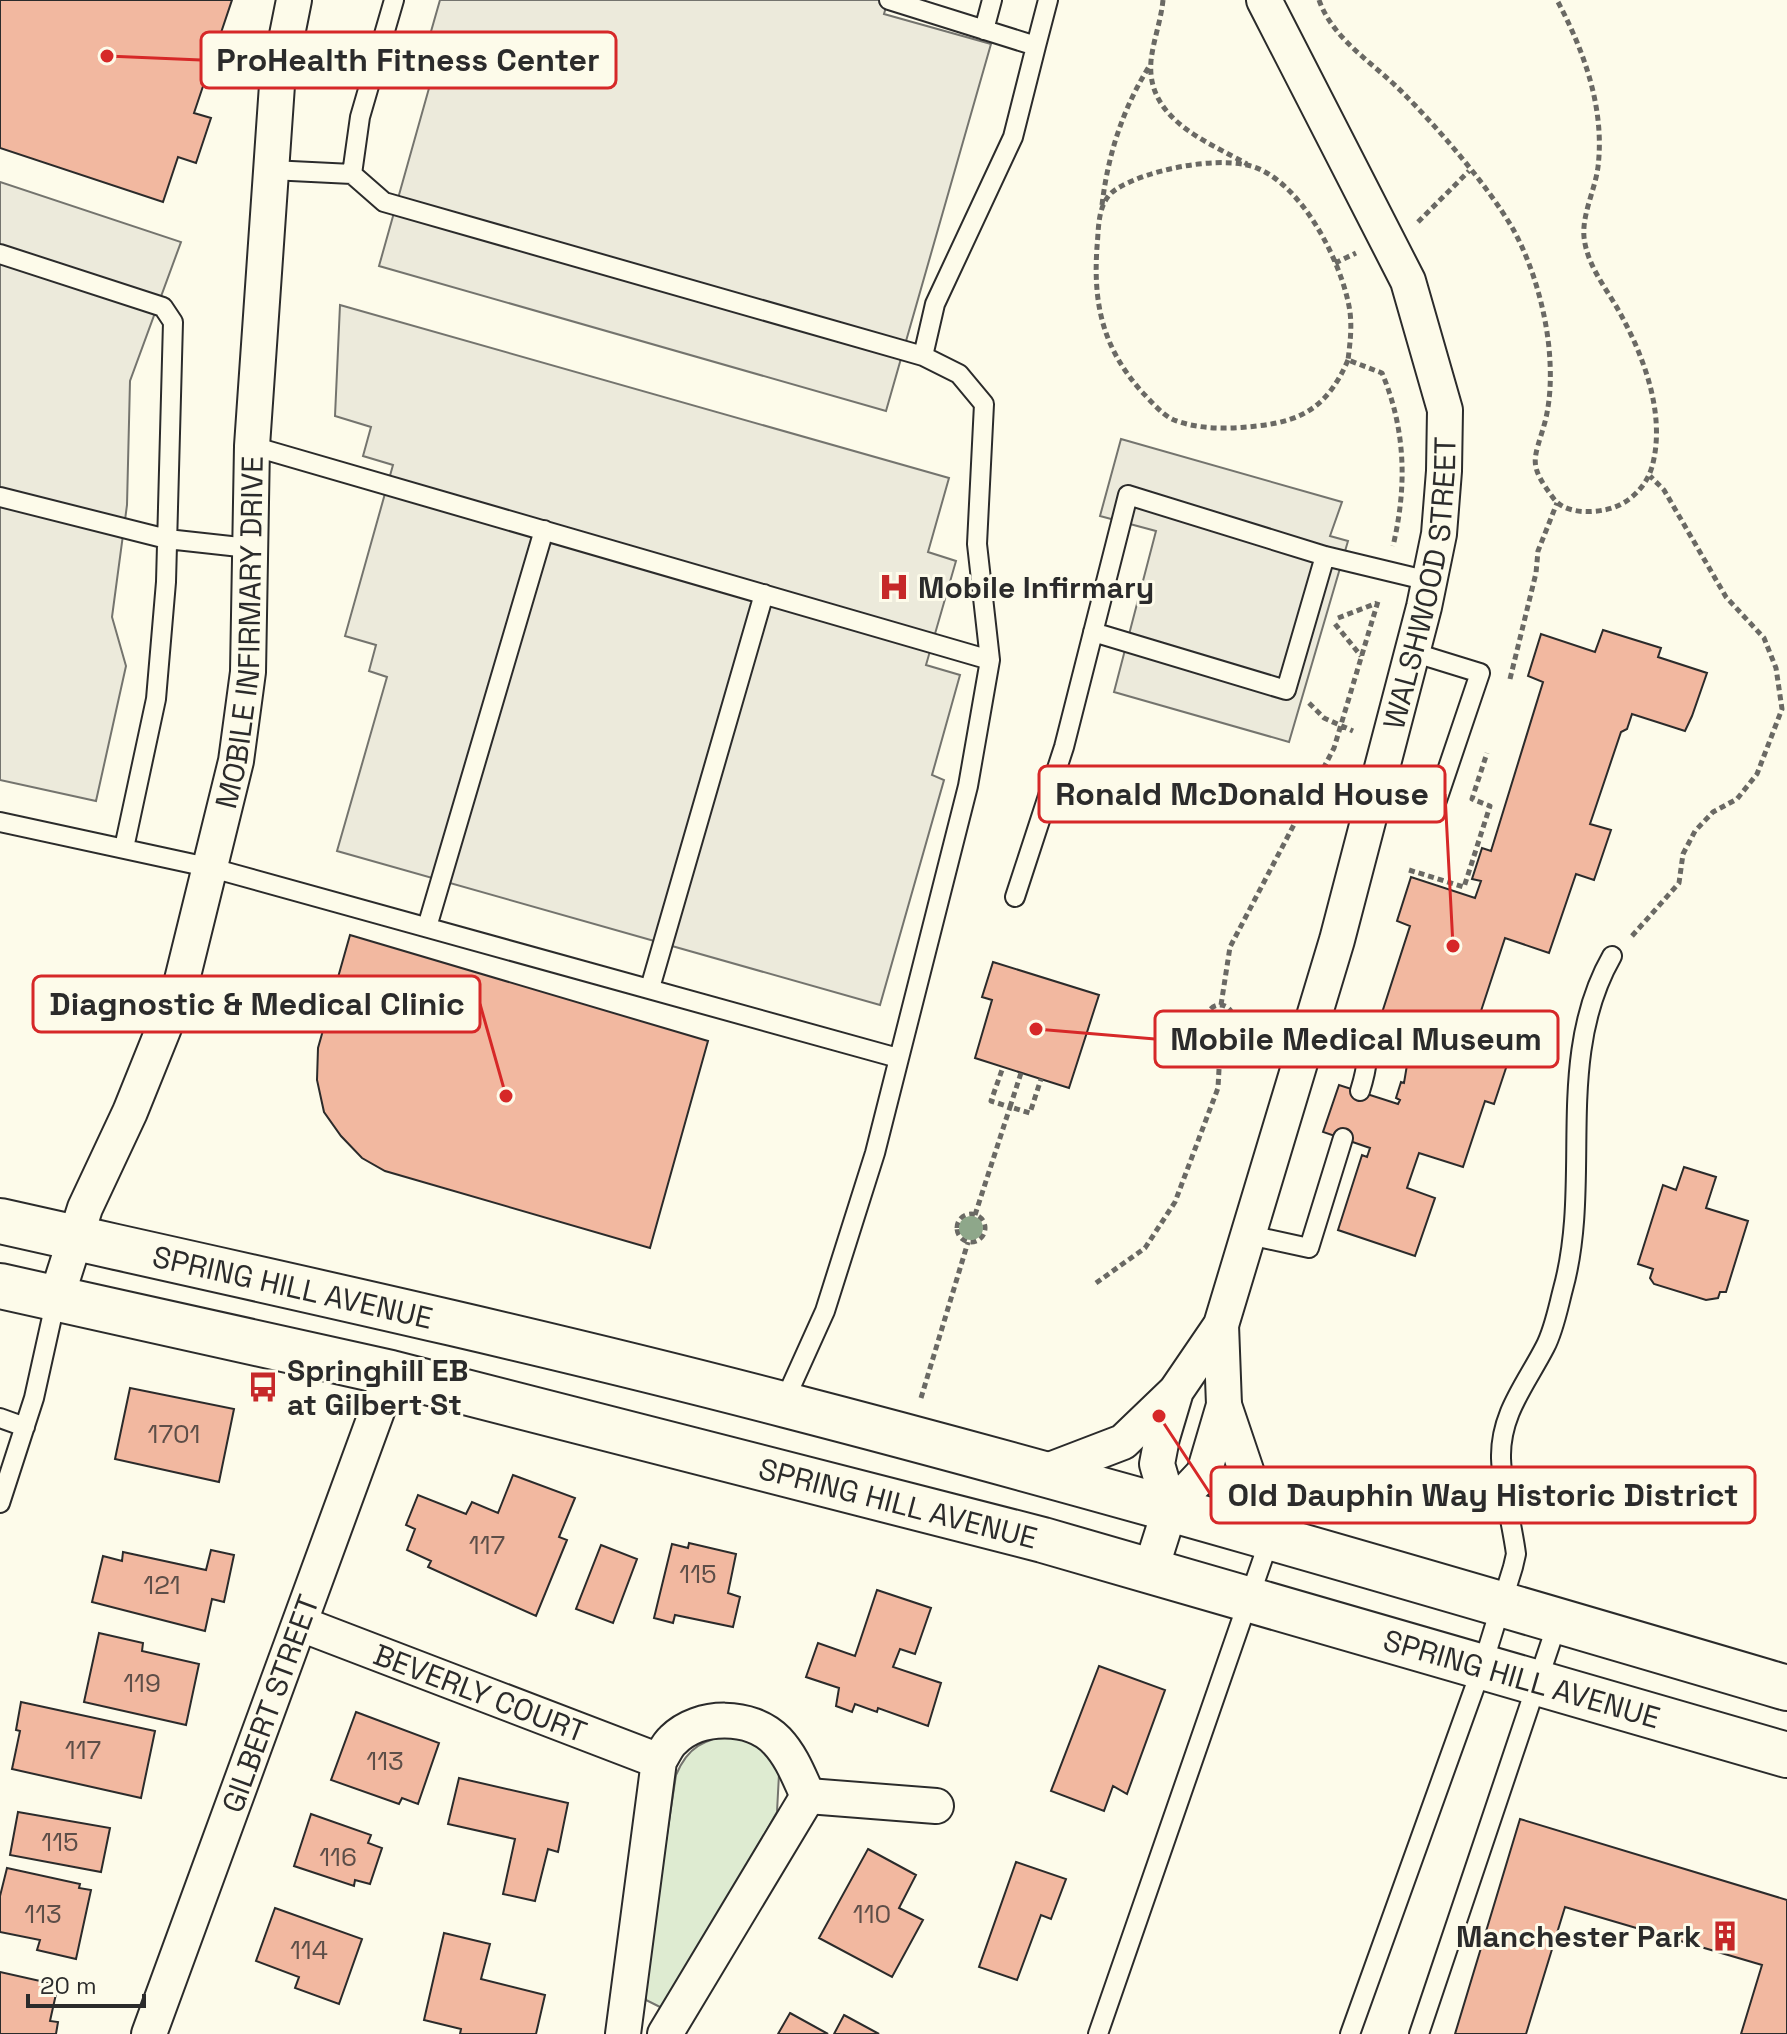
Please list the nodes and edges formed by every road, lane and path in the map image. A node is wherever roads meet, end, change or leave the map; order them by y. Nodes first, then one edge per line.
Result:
1 (294, 0) edge
2 (394, 0) edge
3 (889, 0) edge
4 (992, 0) edge
5 (1048, 0) edge
6 (1163, 0) edge
7 (1264, 0) edge
8 (1319, 0) edge
9 (1557, 0) edge
10 (984, 30) junction
11 (1036, 46) junction
12 (1151, 63) junction
13 (1248, 165) junction
14 (271, 170) junction
15 (352, 174) junction
16 (1102, 206) junction
17 (0, 254) edge
18 (923, 356) junction
19 (1348, 360) junction
20 (252, 446) junction
21 (1650, 476) junction
22 (0, 497) edge
23 (544, 530) junction
24 (167, 539) junction
25 (249, 548) junction
26 (1325, 556) junction
27 (1386, 571) junction
28 (1429, 581) junction
29 (764, 594) junction
30 (1378, 603) junction
31 (1093, 632) junction
32 (1412, 652) junction
33 (1362, 657) junction
34 (990, 660) junction
35 (1374, 799) junction
36 (0, 822) edge
37 (124, 848) junction
38 (212, 868) junction
39 (1015, 897) dead end
40 (427, 927) junction
41 (1612, 956) joint
42 (650, 988) junction
43 (1221, 1005) junction
44 (1314, 1019) junction
45 (1221, 1032) junction
46 (898, 1058) junction
47 (1003, 1067) dead end
48 (1021, 1073) dead end
49 (1041, 1079) dead end
50 (1360, 1091) dead end
51 (1010, 1107) junction
52 (1343, 1138) dead end
53 (975, 1215) junction
54 (0, 1221) edge
55 (1249, 1235) junction
56 (75, 1237) junction
57 (968, 1242) junction
58 (1096, 1283) dead end
59 (0, 1286) edge
60 (56, 1299) junction
61 (1221, 1325) junction
62 (391, 1373) junction
63 (1176, 1391) junction
64 (919, 1403) dead end
65 (783, 1404) junction
66 (1224, 1405) junction
67 (0, 1418) edge
68 (25, 1427) junction
69 (1042, 1473) junction
70 (0, 1503) edge
71 (1170, 1509) junction
72 (1282, 1540) junction
73 (1150, 1572) junction
74 (1250, 1600) junction
75 (1504, 1604) junction
76 (1558, 1621) junction
77 (301, 1624) junction
78 (1482, 1667) junction
79 (1539, 1683) junction
80 (1787, 1688) edge
81 (1787, 1755) edge
82 (659, 1761) junction
83 (808, 1796) junction
84 (936, 1806) dead end
85 (149, 2034) edge
86 (623, 2034) edge
87 (665, 2034) edge
88 (1098, 2034) edge
89 (1350, 2034) edge
90 (1419, 2034) edge

1 - 14 street, MOBILE INFIRMARY DRIVE
2 - 15 lane
3 - 10 lane
4 - 10 lane
5 - 11 lane
6 - 12 path
7 - 28 street, WALSHWOOD STREET
8 - 21 path
9 - 21 path
10 - 11 lane
11 - 18 lane
12 - 13 path
12 - 16 path
13 - 16 path
13 - 19 path
14 - 15 lane
14 - 20 street, MOBILE INFIRMARY DRIVE
15 - 18 lane
16 - 19 path
17 - 24 lane
18 - 34 lane
19 - 27 path
20 - 23 lane
20 - 25 street, MOBILE INFIRMARY DRIVE
21 - 41 path
22 - 24 lane
23 - 29 lane
23 - 40 lane
24 - 25 lane
24 - 37 lane
25 - 38 street, MOBILE INFIRMARY DRIVE
26 - 27 lane
26 - 31 lane
26 - 31 lane
27 - 28 lane
27 - 30 path
28 - 32 street, WALSHWOOD STREET
29 - 34 lane
29 - 42 lane
30 - 33 path
30 - 33 path
31 - 39 lane
32 - 35 street, WALSHWOOD STREET
32 - 35 lane
33 - 43 path
34 - 46 lane
35 - 44 street, WALSHWOOD STREET
36 - 37 lane
37 - 38 lane
38 - 40 lane
38 - 56 street, MOBILE INFIRMARY DRIVE
40 - 42 lane
41 - 75 lane
42 - 46 lane
43 - 45 path
43 - 45 path
44 - 50 lane
44 - 55 street, WALSHWOOD STREET
45 - 58 path
46 - 65 lane
47 - 51 path
48 - 51 path
49 - 51 path
51 - 53 path
52 - 55 lane
53 - 57 path
53 - 57 path
54 - 56 main road, SPRING HILL AVENUE
55 - 61 street, WALSHWOOD STREET
56 - 60 street, MOBILE INFIRMARY DRIVE
56 - 65 main road, SPRING HILL AVENUE
57 - 64 path
59 - 60 main road, SPRING HILL AVENUE
60 - 62 main road, SPRING HILL AVENUE
60 - 68 lane
61 - 63 street, WALSHWOOD STREET
61 - 66 street, WALSHWOOD STREET
62 - 73 main road, SPRING HILL AVENUE
62 - 77 street, GILBERT STREET
63 - 69 street, WALSHWOOD STREET
63 - 71 street, WALSHWOOD STREET
65 - 69 main road, SPRING HILL AVENUE
66 - 71 street, WALSHWOOD STREET
66 - 72 street, WALSHWOOD STREET
67 - 68 lane
68 - 70 lane
69 - 71 main road, SPRING HILL AVENUE
71 - 72 main road, SPRING HILL AVENUE
71 - 73 street, WALSHWOOD STREET
72 - 74 lane
72 - 75 main road, SPRING HILL AVENUE
73 - 74 main road, SPRING HILL AVENUE
74 - 78 main road, SPRING HILL AVENUE
74 - 88 lane
75 - 76 main road, SPRING HILL AVENUE
75 - 78 lane
76 - 79 lane
76 - 80 main road, SPRING HILL AVENUE
77 - 82 street, BEVERLY COURT
77 - 85 street, GILBERT STREET
78 - 79 main road, SPRING HILL AVENUE
78 - 89 lane
79 - 81 main road, SPRING HILL AVENUE
79 - 90 lane
82 - 83 street
82 - 86 street
83 - 84 street
83 - 87 street

